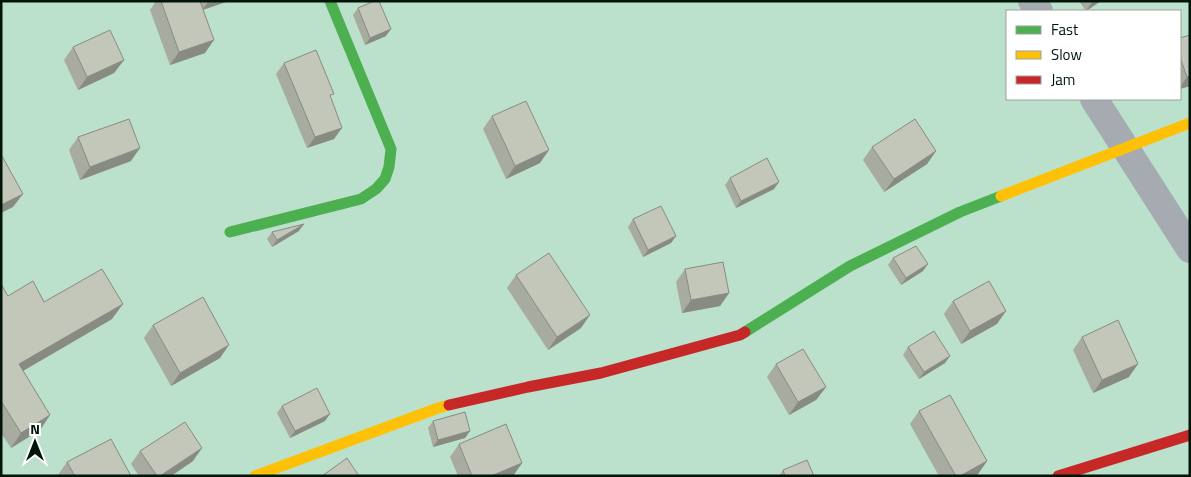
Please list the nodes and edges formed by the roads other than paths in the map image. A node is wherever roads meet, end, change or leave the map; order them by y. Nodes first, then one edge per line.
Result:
1 (330, 1) edge
2 (1095, 100) edge
3 (1190, 123) edge
4 (1125, 148) junction
5 (230, 232) dead end
6 (1190, 249) edge
7 (1190, 435) edge
8 (255, 476) edge
9 (1058, 476) edge

1 - 5 street
2 - 4 street
3 - 4 street
4 - 6 street
4 - 8 street
7 - 9 street

